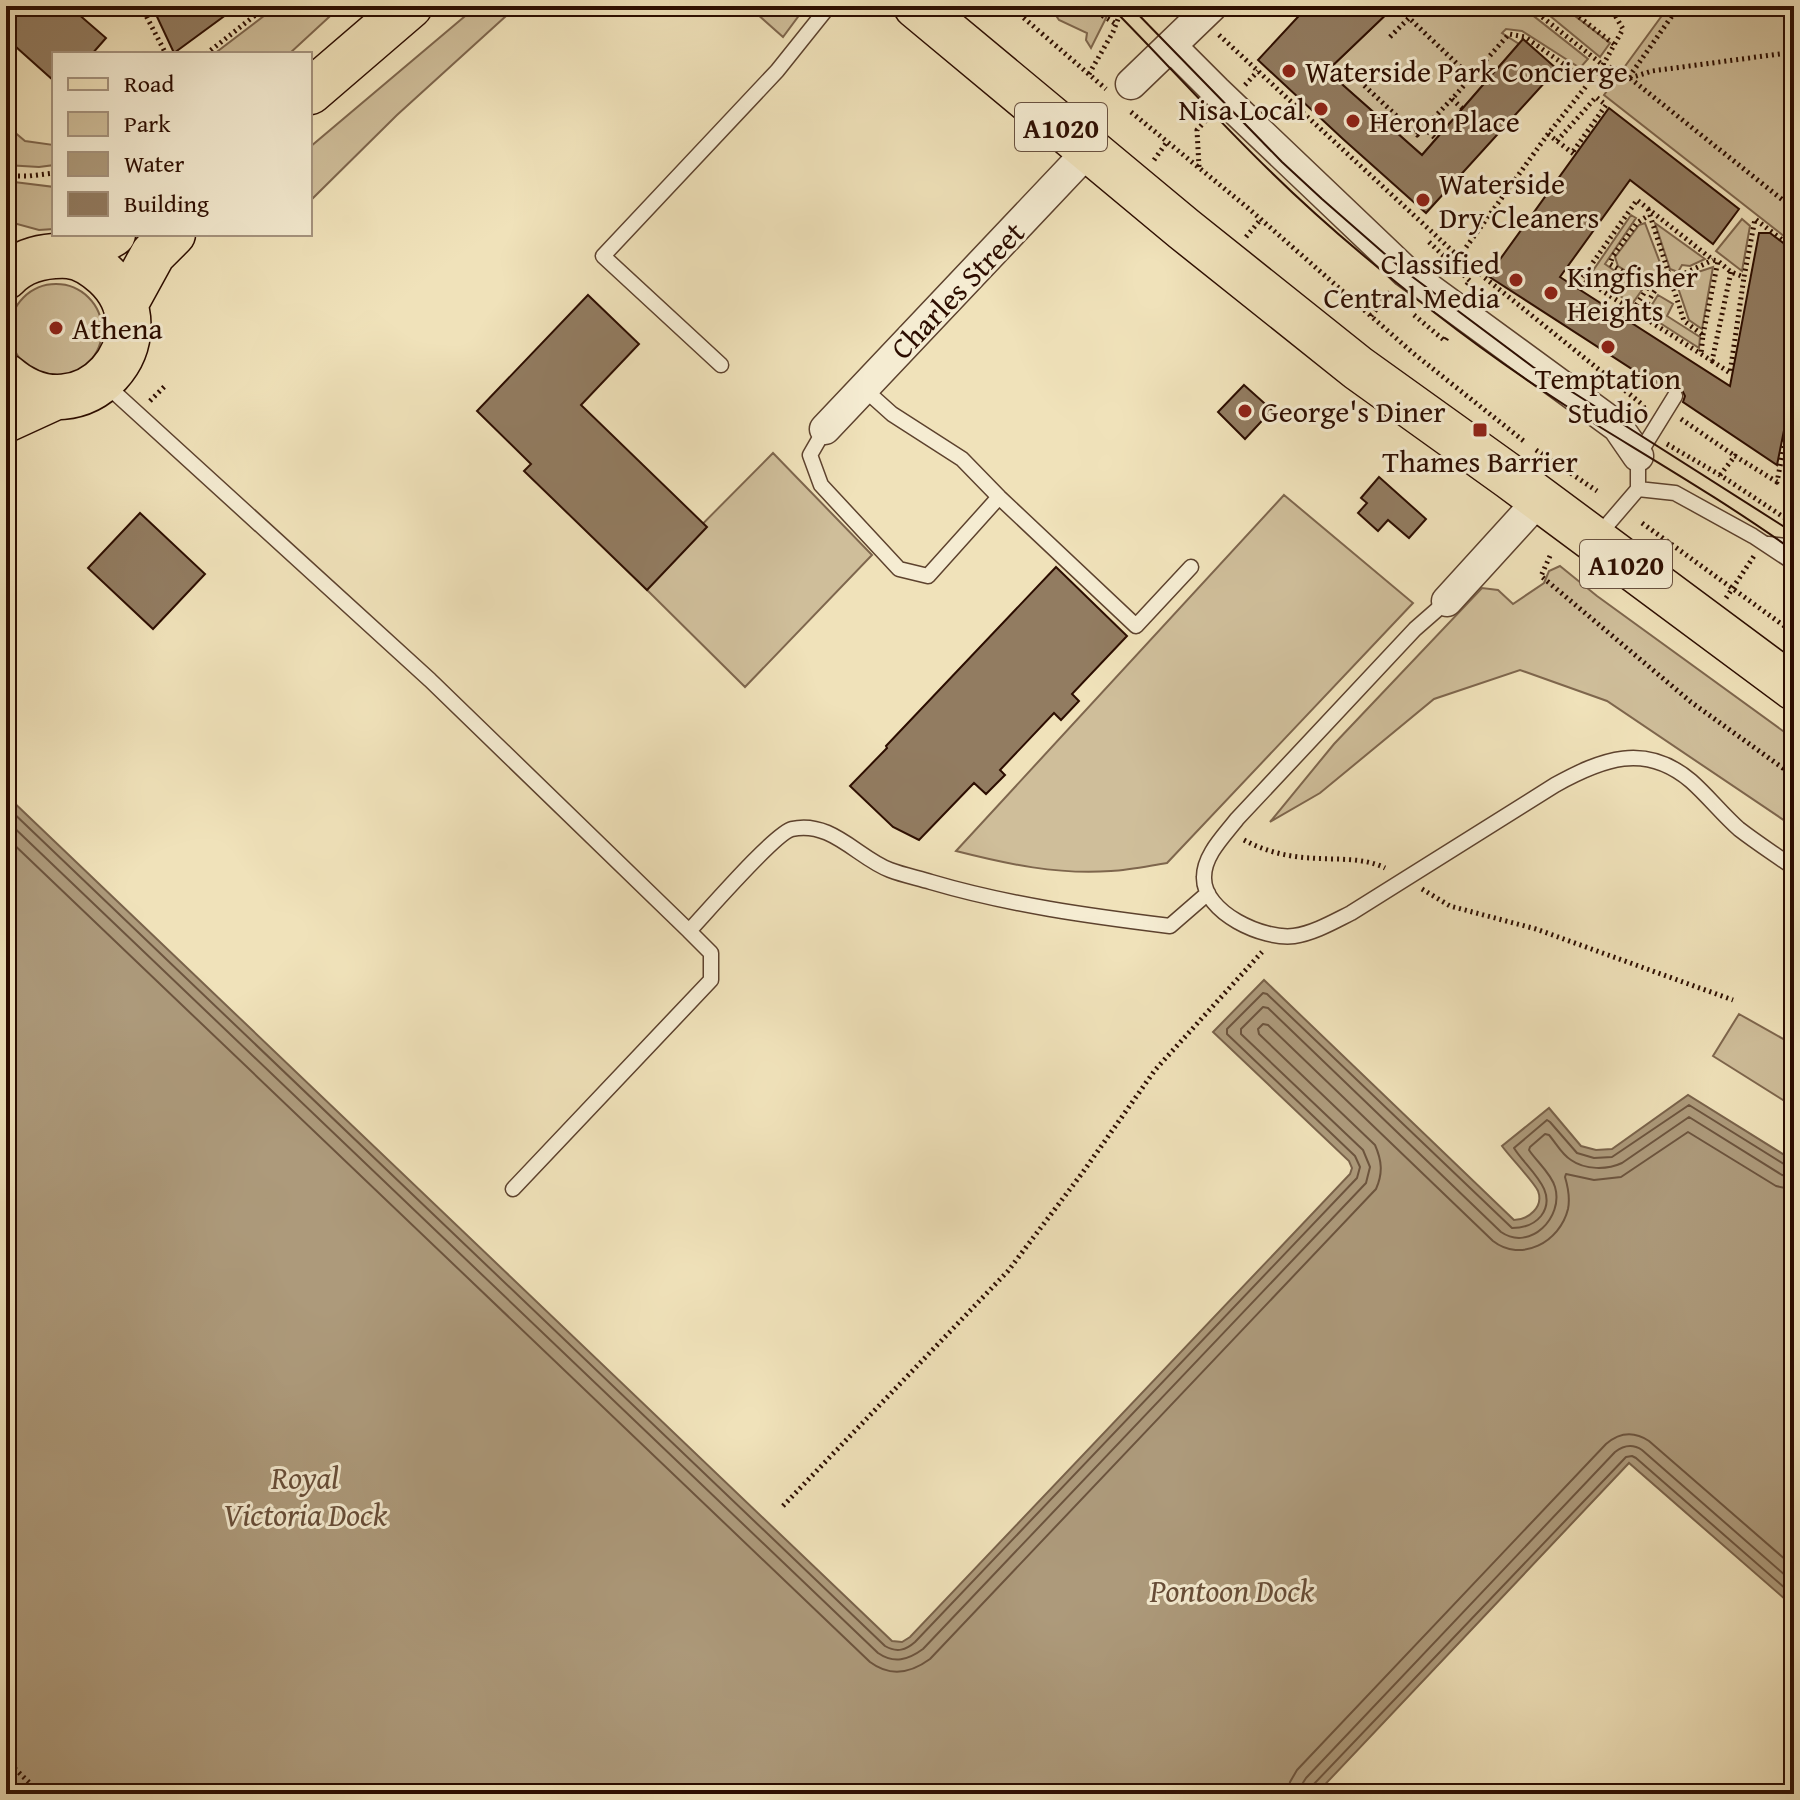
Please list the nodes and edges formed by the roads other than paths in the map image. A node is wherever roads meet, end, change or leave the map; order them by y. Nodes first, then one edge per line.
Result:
1 (410, 6) edge
2 (829, 6) edge
3 (916, 6) edge
4 (1192, 25) edge
5 (312, 90) edge
6 (1124, 96) road end
7 (1089, 150) junction
8 (110, 236) edge
9 (171, 236) edge
10 (74, 257) junction
11 (11, 268) edge
12 (125, 305) junction
13 (721, 365) dead end
14 (6, 376) edge
15 (103, 381) junction
16 (863, 388) junction
17 (54, 398) junction
18 (1671, 403) road end
19 (6, 420) edge
20 (825, 429) joint
21 (1645, 445) junction
22 (1638, 489) junction
23 (999, 497) junction
24 (1539, 500) junction
25 (1594, 540) junction
26 (1763, 543) junction
27 (1794, 547) edge
28 (1794, 563) edge
29 (1191, 567) dead end
30 (1447, 601) joint
31 (1794, 688) edge
32 (1794, 868) edge
33 (1208, 893) junction
34 (689, 931) junction
35 (513, 1189) dead end

1 - 5 main road
2 - 13 lane
3 - 7 main road, A1020
4 - 6 street
4 - 21 street
7 - 16 street, Charles Street
7 - 24 main road, A1020
8 - 10 main road
9 - 12 main road
10 - 11 main road
10 - 12 main road
12 - 15 main road
14 - 17 main road
15 - 17 main road
15 - 34 lane
16 - 20 street, Charles Street
16 - 23 lane
17 - 19 main road
18 - 21 lane
20 - 23 lane
21 - 22 lane
22 - 25 lane
22 - 26 lane
23 - 29 lane
24 - 25 main road, A1020
24 - 30 street
25 - 31 main road, A1020
26 - 27 lane
26 - 28 lane
30 - 33 lane
32 - 33 lane
33 - 34 lane
34 - 35 lane

